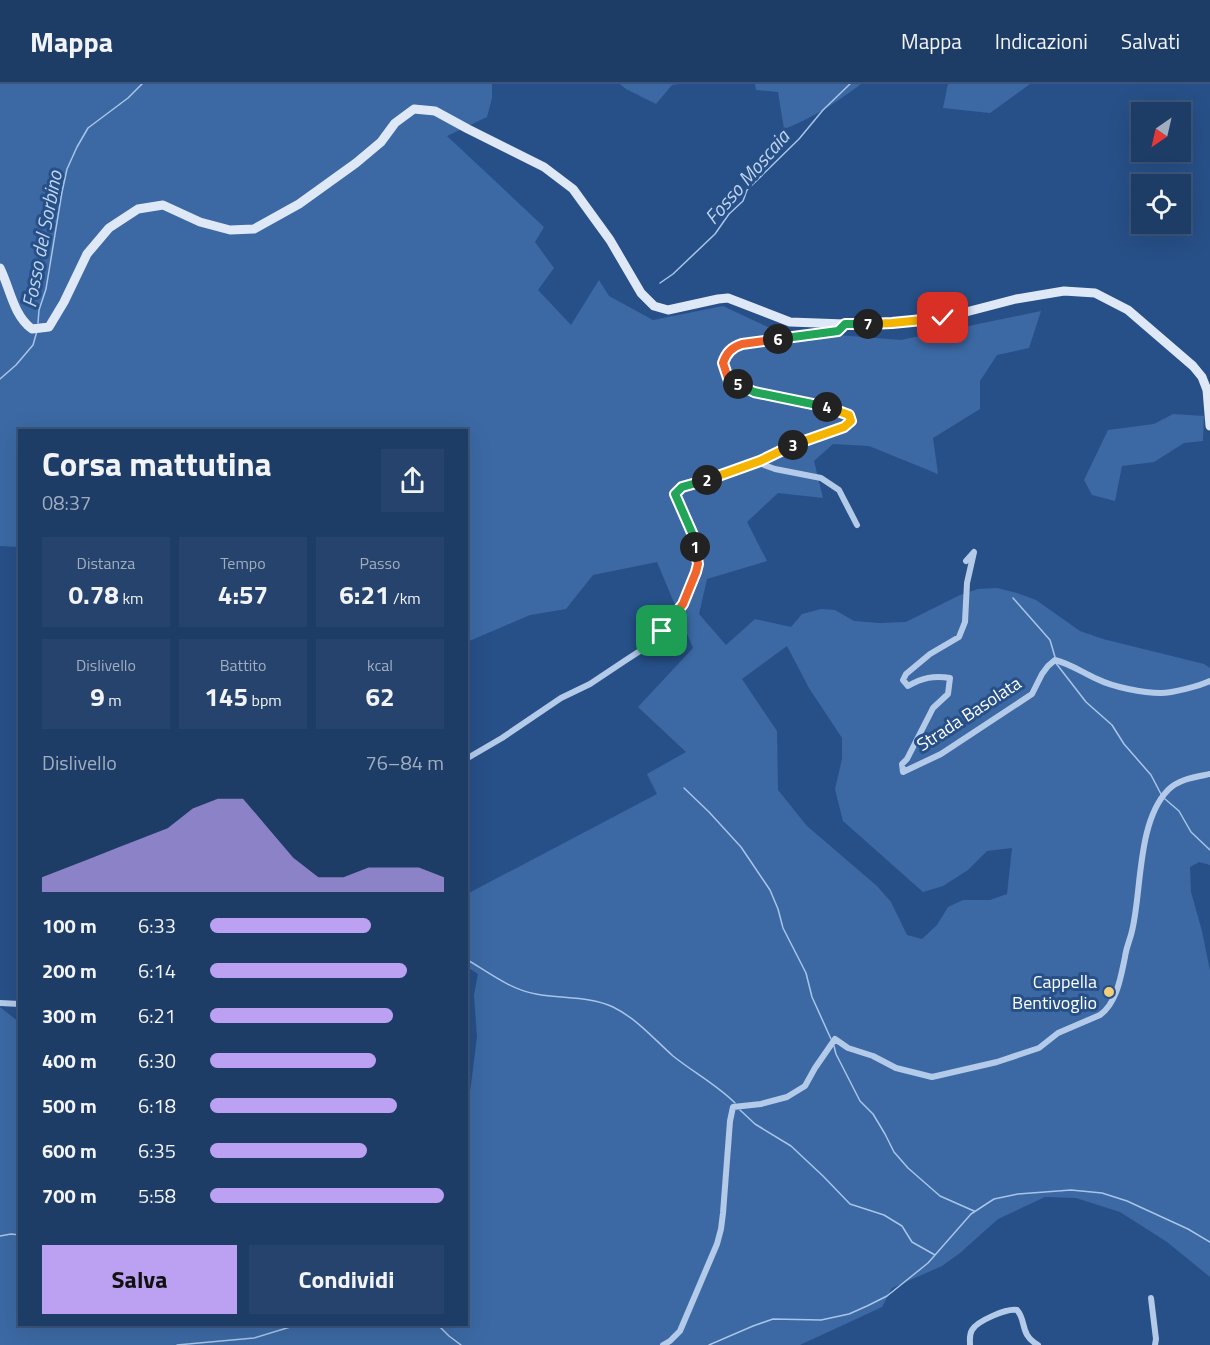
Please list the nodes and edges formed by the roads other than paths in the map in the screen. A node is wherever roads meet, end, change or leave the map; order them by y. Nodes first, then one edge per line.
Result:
1 (0, 268) edge
2 (845, 324) junction
3 (1210, 426) edge
4 (760, 461) junction
5 (856, 525) dead end
6 (966, 561) dead end
7 (1210, 681) edge
8 (468, 758) edge
9 (1210, 774) edge
10 (0, 1003) edge
11 (18, 1004) edge
12 (1151, 1298) dead end
13 (663, 1345) edge
14 (970, 1345) edge
15 (1038, 1345) edge
16 (1155, 1345) edge

1 - 2 main road
2 - 3 main road
2 - 4 street
4 - 5 street
4 - 8 street
6 - 7 street, Strada Basolata
9 - 13 street
10 - 11 street
12 - 16 street
14 - 15 street

